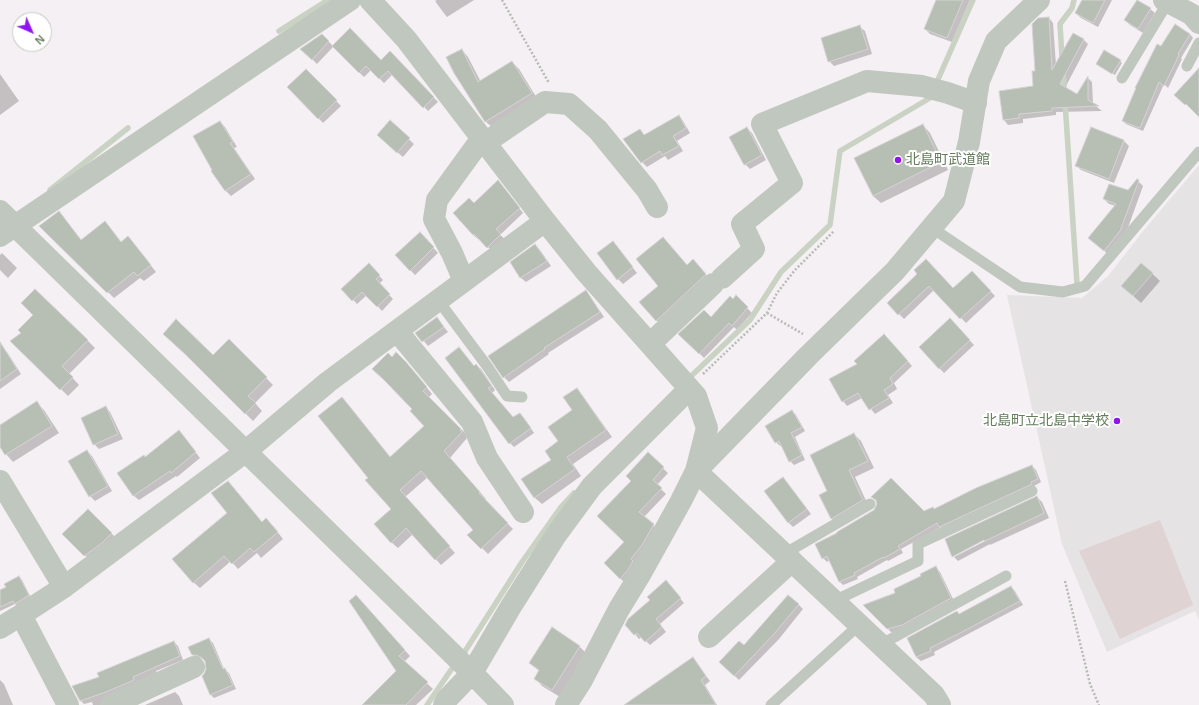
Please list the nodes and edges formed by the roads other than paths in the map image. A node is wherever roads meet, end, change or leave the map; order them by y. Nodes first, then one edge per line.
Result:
1 (350, 0) edge
2 (370, 0) edge
3 (1038, 0) edge
4 (1166, 1) edge
5 (1199, 23) edge
6 (1199, 43) edge
7 (1186, 66) dead end
8 (1122, 78) dead end
9 (976, 103) junction
10 (483, 140) junction
11 (1199, 152) edge
12 (657, 206) dead end
13 (545, 221) junction
14 (5, 224) edge
15 (932, 228) junction
16 (464, 281) junction
17 (438, 300) junction
18 (397, 331) junction
19 (650, 344) junction
20 (689, 389) junction
21 (522, 397) dead end
22 (245, 452) junction
23 (696, 471) junction
24 (0, 481) edge
25 (1032, 491) dead end
26 (870, 504) dead end
27 (523, 512) dead end
28 (788, 558) junction
29 (1006, 576) dead end
30 (64, 587) junction
31 (834, 601) junction
32 (21, 615) junction
33 (859, 625) junction
34 (0, 628) edge
35 (709, 638) dead end
36 (880, 645) junction
37 (463, 664) junction
38 (194, 668) dead end
39 (68, 705) edge
40 (110, 705) edge
41 (444, 705) edge
42 (503, 705) edge
43 (566, 705) edge
44 (771, 705) edge
45 (940, 705) edge

1 - 14 street
2 - 10 street
3 - 9 street
4 - 5 street
4 - 8 lane
6 - 7 lane
9 - 15 street
9 - 19 street
10 - 12 street
10 - 13 street
10 - 16 street
11 - 15 lane
13 - 16 street
13 - 19 street
14 - 22 street
15 - 23 street
16 - 17 street
17 - 18 street
17 - 21 lane
18 - 22 street
18 - 27 street
19 - 20 street
20 - 23 street
20 - 37 street
22 - 30 street
22 - 37 street
23 - 28 street
23 - 43 street
24 - 30 street
25 - 31 lane
26 - 28 lane
28 - 31 street
28 - 35 street
29 - 36 lane
30 - 32 street
31 - 33 street
32 - 34 street
32 - 39 street
33 - 36 street
33 - 44 lane
36 - 45 street
37 - 41 street
37 - 42 street
38 - 40 street

